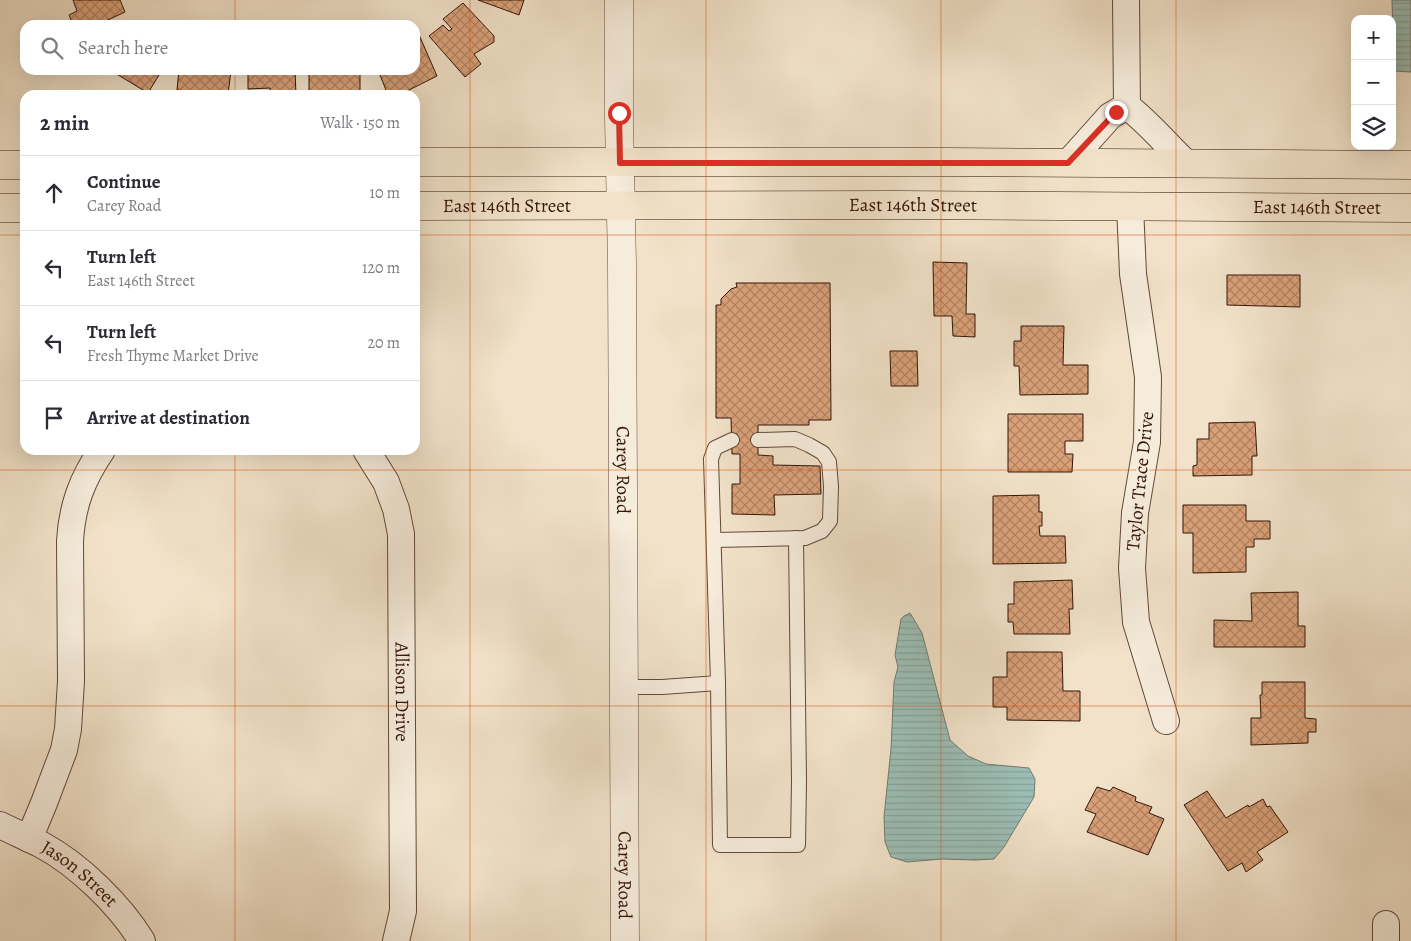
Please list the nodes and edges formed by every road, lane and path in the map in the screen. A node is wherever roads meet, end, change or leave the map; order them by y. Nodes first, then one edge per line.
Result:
1 (619, 0) edge
2 (1126, 0) edge
3 (1127, 106) junction
4 (420, 162) edge
5 (620, 163) junction
6 (1068, 163) junction
7 (1187, 164) junction
8 (0, 165) edge
9 (20, 165) edge
10 (1411, 165) edge
11 (420, 206) edge
12 (621, 206) junction
13 (1130, 206) junction
14 (0, 208) edge
15 (20, 208) edge
16 (1411, 208) edge
17 (732, 440) dead end
18 (758, 440) dead end
19 (99, 455) edge
20 (369, 455) edge
21 (796, 538) junction
22 (714, 540) junction
23 (718, 683) junction
24 (624, 687) junction
25 (1166, 721) dead end
26 (0, 825) edge
27 (29, 839) junction
28 (142, 941) edge
29 (396, 941) edge
30 (626, 941) edge

1 - 5 street, Carey Road
2 - 3 street
3 - 6 street
3 - 7 street
4 - 5 main road
5 - 6 main road
5 - 12 street, Carey Road
6 - 7 main road
7 - 10 main road
8 - 9 main road
11 - 12 main road, East 146th Street
12 - 13 main road, East 146th Street
12 - 24 street, Carey Road
13 - 16 main road, East 146th Street
13 - 25 street, Taylor Trace Drive
14 - 15 main road
17 - 22 lane
18 - 21 lane
19 - 27 street
20 - 29 street, Allison Drive
21 - 22 lane
21 - 23 lane
22 - 23 lane
23 - 24 lane
24 - 30 street, Carey Road
26 - 27 street, Jason Street
27 - 28 street, Jason Street

